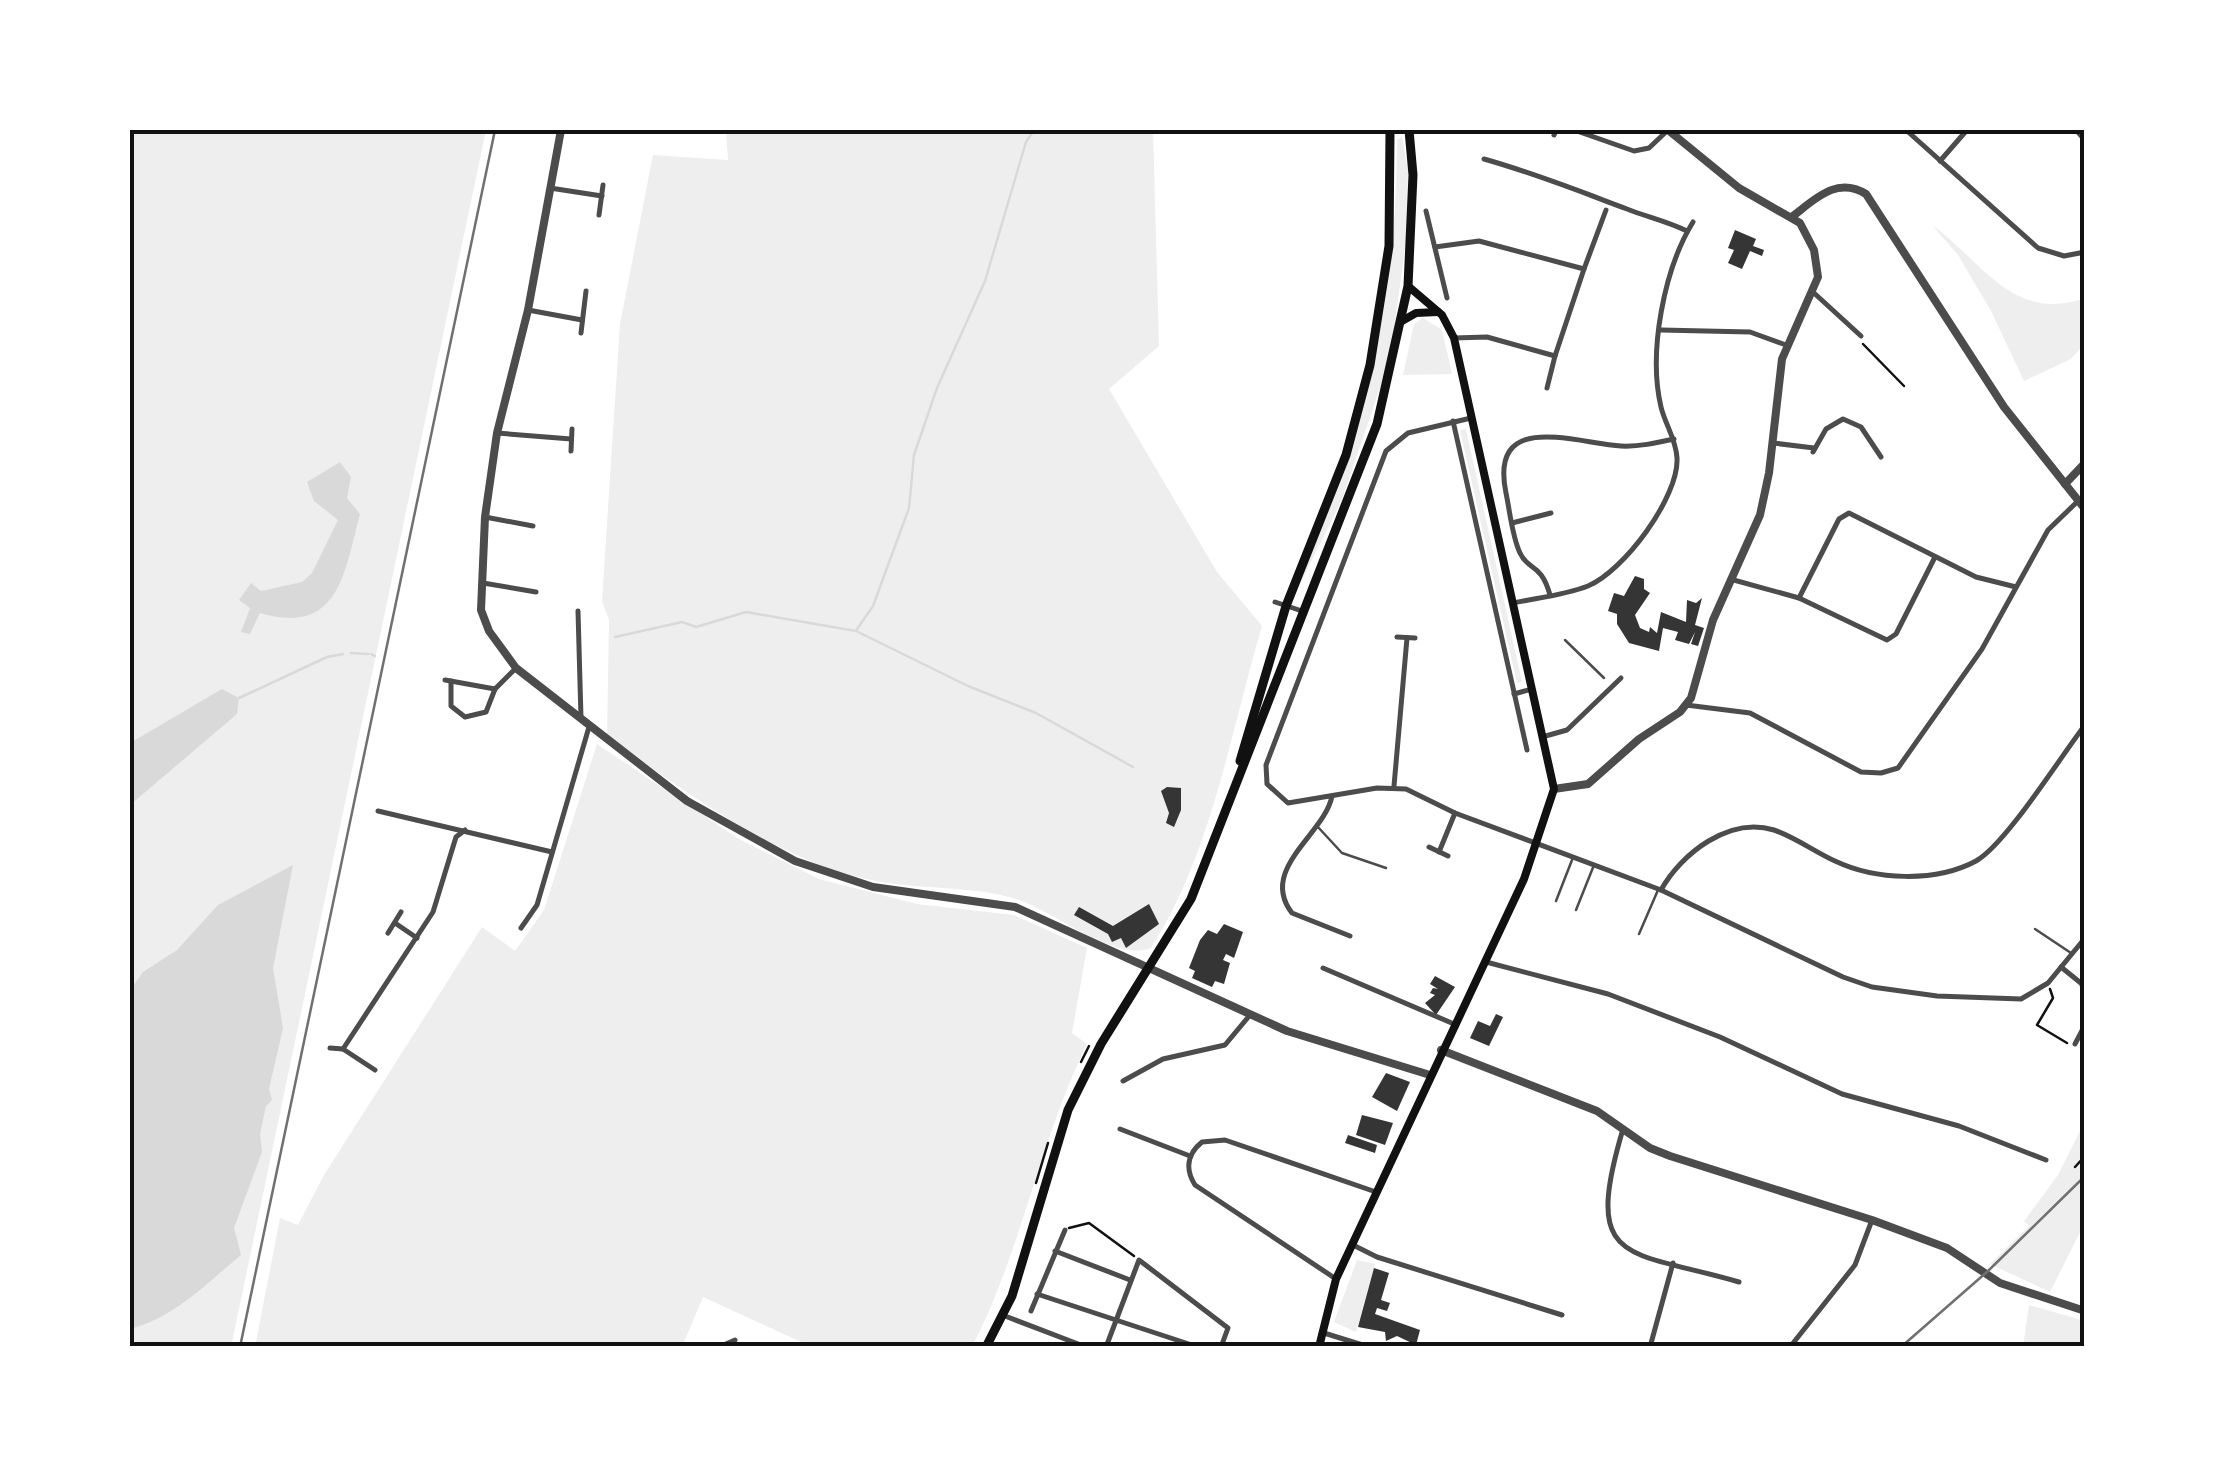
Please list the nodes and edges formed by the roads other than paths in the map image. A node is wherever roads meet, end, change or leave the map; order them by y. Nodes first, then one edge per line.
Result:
1 (561, 130) edge
2 (1390, 130) edge
3 (1408, 130) edge
4 (1574, 130) edge
5 (1668, 130) edge
6 (1906, 130) edge
7 (1967, 130) edge
8 (2076, 130) edge
9 (2085, 140) edge
10 (1484, 159) dead end
11 (1940, 161) junction
12 (603, 185) dead end
13 (550, 188) junction
14 (1585, 192) junction
15 (602, 196) junction
16 (1583, 204) dead end
17 (1606, 210) dead end
18 (1426, 211) dead end
19 (599, 215) dead end
20 (1792, 216) junction
21 (1693, 222) dead end
22 (1687, 231) junction
23 (1435, 247) junction
24 (2085, 252) edge
25 (1584, 268) junction
26 (1408, 286) junction
27 (586, 290) dead end
28 (1814, 293) junction
29 (1447, 298) dead end
30 (528, 310) junction
31 (1438, 312) junction
32 (582, 320) junction
33 (1402, 322) junction
34 (1661, 330) junction
35 (581, 333) dead end
36 (1861, 336) road end
37 (1454, 338) junction
38 (1786, 344) junction
39 (1555, 356) junction
40 (1547, 388) dead end
41 (1471, 418) junction
42 (1453, 421) junction
43 (572, 429) dead end
44 (497, 433) junction
45 (1674, 439) junction
46 (572, 440) junction
47 (1885, 442) dead end
48 (1772, 443) junction
49 (1876, 448) junction
50 (571, 451) dead end
51 (1881, 457) dead end
52 (2085, 463) edge
53 (2065, 484) junction
54 (2078, 501) junction
55 (2085, 509) edge
56 (1551, 513) dead end
57 (485, 516) junction
58 (1512, 522) junction
59 (534, 526) dead end
60 (1936, 556) junction
61 (1730, 579) junction
62 (480, 582) junction
63 (2016, 587) junction
64 (536, 592) dead end
65 (1550, 594) junction
66 (1799, 598) junction
67 (1513, 603) junction
68 (1281, 604) junction
69 (578, 612) dead end
70 (1304, 612) junction
71 (590, 624) dead end
72 (580, 626) junction
73 (1397, 637) dead end
74 (1565, 640) dead end
75 (516, 668) junction
76 (1604, 678) joint
77 (1621, 678) dead end
78 (1612, 686) junction
79 (495, 689) junction
80 (1532, 690) junction
81 (1514, 694) junction
82 (1686, 706) junction
83 (580, 720) junction
84 (2085, 725) edge
85 (589, 727) junction
86 (1542, 737) junction
87 (1524, 739) junction
88 (1513, 742) dead end
89 (1526, 750) dead end
90 (1394, 786) junction
91 (1233, 788) junction
92 (1554, 789) junction
93 (1332, 796) junction
94 (378, 811) dead end
95 (1455, 813) junction
96 (1316, 824) junction
97 (466, 830) junction
98 (1538, 846) junction
99 (1429, 847) dead end
100 (552, 852) junction
101 (1439, 852) junction
102 (1448, 856) dead end
103 (1574, 856) junction
104 (1595, 864) junction
105 (1386, 868) dead end
106 (1659, 890) junction
107 (1556, 901) dead end
108 (1576, 910) dead end
109 (401, 912) dead end
110 (1342, 921) dead end
111 (394, 922) junction
112 (521, 928) dead end
113 (2035, 929) dead end
114 (388, 932) dead end
115 (1338, 932) junction
116 (1639, 934) dead end
117 (1350, 936) dead end
118 (417, 938) junction
119 (2085, 938) edge
120 (2072, 954) junction
121 (1486, 962) junction
122 (1323, 968) dead end
123 (2061, 968) junction
124 (1149, 970) junction
125 (2083, 982) edge
126 (2085, 1004) edge
127 (1250, 1016) junction
128 (1454, 1024) junction
129 (2085, 1025) edge
130 (2074, 1045) road end
131 (330, 1048) dead end
132 (343, 1049) junction
133 (1441, 1050) junction
134 (374, 1070) dead end
135 (1430, 1075) junction
136 (1122, 1082) dead end
137 (1623, 1129) junction
138 (1120, 1130) dead end
139 (1190, 1156) junction
140 (2046, 1160) dead end
141 (1379, 1193) junction
142 (1872, 1220) junction
143 (1065, 1230) road end
144 (1353, 1245) junction
145 (1055, 1251) junction
146 (1673, 1262) junction
147 (1336, 1279) junction
148 (1130, 1280) junction
149 (1739, 1282) dead end
150 (1037, 1294) junction
151 (1030, 1310) dead end
152 (2085, 1311) edge
153 (1003, 1315) junction
154 (1562, 1315) dead end
155 (1114, 1321) junction
156 (1322, 1332) junction
157 (736, 1341) edge
158 (1193, 1346) edge
159 (718, 1347) edge
160 (986, 1347) edge
161 (1086, 1347) edge
162 (1106, 1347) edge
163 (1221, 1347) edge
164 (1318, 1347) edge
165 (1369, 1347) edge
166 (1650, 1347) edge
167 (1790, 1347) edge

1 - 13 street
2 - 68 main road
3 - 26 main road
4 - 5 street
5 - 20 street
6 - 11 street
7 - 11 street
8 - 9 street
10 - 14 street
11 - 24 street
12 - 15 street
13 - 15 street
13 - 30 street
14 - 16 street
14 - 22 street
15 - 19 street
17 - 25 street
18 - 23 street
20 - 28 street
20 - 53 street
21 - 22 street
22 - 34 street
23 - 25 street
23 - 29 street
25 - 39 street
26 - 31 main road
26 - 33 main road
27 - 32 street
28 - 36 street
28 - 38 street
30 - 32 street
30 - 44 street
31 - 33 main road
31 - 37 main road
32 - 35 street
33 - 70 main road
34 - 38 street
34 - 45 street
37 - 39 street
37 - 41 main road
38 - 48 street
39 - 40 street
41 - 42 street
41 - 67 main road
42 - 81 street
42 - 93 street
43 - 46 street
44 - 46 street
44 - 57 street
45 - 58 street
45 - 65 street
46 - 50 street
47 - 49 street
48 - 49 street
48 - 61 street
49 - 51 street
52 - 53 street
53 - 54 street
54 - 55 street
54 - 63 street
56 - 58 street
57 - 59 street
57 - 62 street
58 - 65 street
60 - 63 street
60 - 66 street
60 - 66 street
61 - 66 street
61 - 82 street
62 - 64 street
62 - 75 street
63 - 82 street
65 - 67 street
67 - 80 main road
68 - 70 street
68 - 91 main road
69 - 72 street
70 - 91 main road
71 - 72 street
72 - 83 street
73 - 90 street
74 - 76 lane
75 - 79 street
75 - 83 street
76 - 78 street
77 - 78 street
78 - 86 street
79 - 79 street
80 - 81 street
80 - 86 main road
81 - 87 street
82 - 92 street
83 - 85 street
84 - 106 street
85 - 100 street
85 - 124 street
86 - 92 main road
87 - 88 street
87 - 89 street
90 - 93 street
90 - 95 street
91 - 124 main road
92 - 98 main road
93 - 96 street
94 - 97 street
95 - 98 street
95 - 101 street
96 - 105 lane
96 - 115 street
97 - 100 street
97 - 118 street
98 - 103 street
98 - 121 main road
99 - 101 street
100 - 112 street
101 - 102 street
103 - 104 street
103 - 107 lane
104 - 106 street
104 - 108 lane
106 - 116 lane
106 - 123 street
109 - 111 street
110 - 115 street
111 - 114 street
111 - 118 street
113 - 120 lane
115 - 117 street
118 - 132 street
119 - 120 street
120 - 123 street
121 - 128 main road
121 - 140 street
122 - 128 street
123 - 125 street
124 - 127 street
124 - 153 main road
125 - 126 street
127 - 135 street
127 - 136 street
128 - 133 main road
129 - 130 street
131 - 132 street
132 - 134 street
133 - 135 main road
133 - 137 street
135 - 141 main road
137 - 142 street
137 - 146 street
138 - 139 street
139 - 141 street
139 - 147 street
141 - 144 main road
142 - 152 street
142 - 167 street
143 - 145 street
144 - 147 main road
144 - 154 street
145 - 148 street
145 - 150 street
146 - 149 street
146 - 166 street
147 - 156 main road
148 - 155 street
148 - 163 street
150 - 151 street
150 - 155 street
153 - 160 main road
153 - 161 street
155 - 158 street
155 - 162 street
156 - 164 main road
156 - 165 street
157 - 159 street

